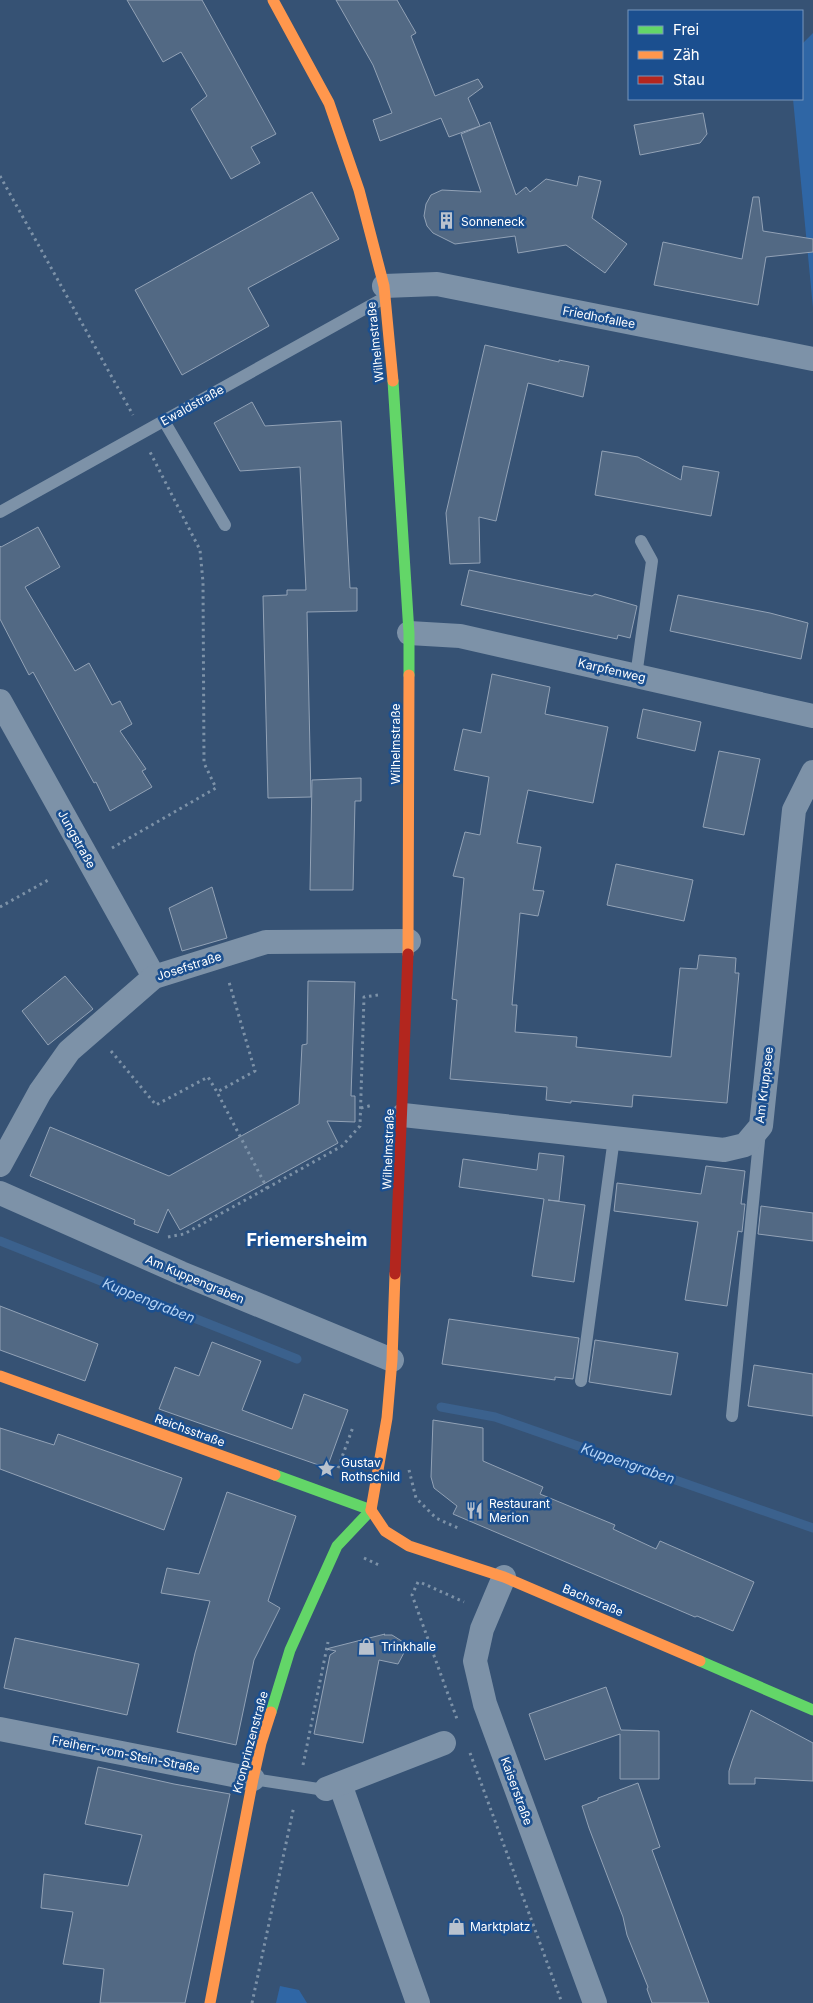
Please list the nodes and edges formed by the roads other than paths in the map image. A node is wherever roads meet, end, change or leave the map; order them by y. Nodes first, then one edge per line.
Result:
1 (273, 0) edge
2 (384, 292) junction
3 (813, 359) edge
4 (164, 421) junction
5 (0, 512) edge
6 (225, 525) dead end
7 (642, 541) dead end
8 (409, 633) junction
9 (636, 676) junction
10 (0, 701) edge
11 (813, 716) edge
12 (813, 772) edge
13 (409, 941) junction
14 (154, 977) junction
15 (403, 1115) junction
16 (760, 1126) junction
17 (614, 1138) junction
18 (0, 1165) edge
19 (0, 1193) edge
20 (392, 1360) junction
21 (0, 1376) edge
22 (581, 1381) dead end
23 (732, 1416) dead end
24 (370, 1510) junction
25 (504, 1577) junction
26 (813, 1710) edge
27 (0, 1729) edge
28 (457, 1738) road end
29 (253, 1779) junction
30 (332, 1787) junction
31 (210, 2003) edge
32 (418, 2003) edge
33 (595, 2003) edge

1 - 2 street, Wilhelmstraße
2 - 3 street, Friedhofallee
2 - 4 lane, Ewaldstraße
2 - 8 street, Wilhelmstraße
4 - 5 lane, Ewaldstraße
4 - 6 lane
7 - 9 lane
8 - 9 street, Karpfenweg
8 - 13 street, Wilhelmstraße
9 - 11 street, Karpfenweg
10 - 14 street, Jungstraße
12 - 16 street, Am Kruppsee
13 - 14 street, Josefstraße
13 - 15 street, Wilhelmstraße
14 - 18 street, Josefstraße
15 - 17 street, Am Kruppsee
15 - 20 street, Wilhelmstraße
16 - 17 street, Am Kruppsee
16 - 23 lane
17 - 22 lane
19 - 20 street, Am Kuppengraben
20 - 24 street, Wilhelmstraße
21 - 24 street, Reichsstraße
24 - 25 street, Bachstraße
24 - 29 street, Kronprinzenstraße
25 - 26 street, Bachstraße
25 - 33 street, Kaiserstraße
27 - 29 street, Freiherr-vom-Stein-Straße
28 - 30 street
29 - 30 lane
29 - 31 street, Kronprinzenstraße
30 - 32 street

